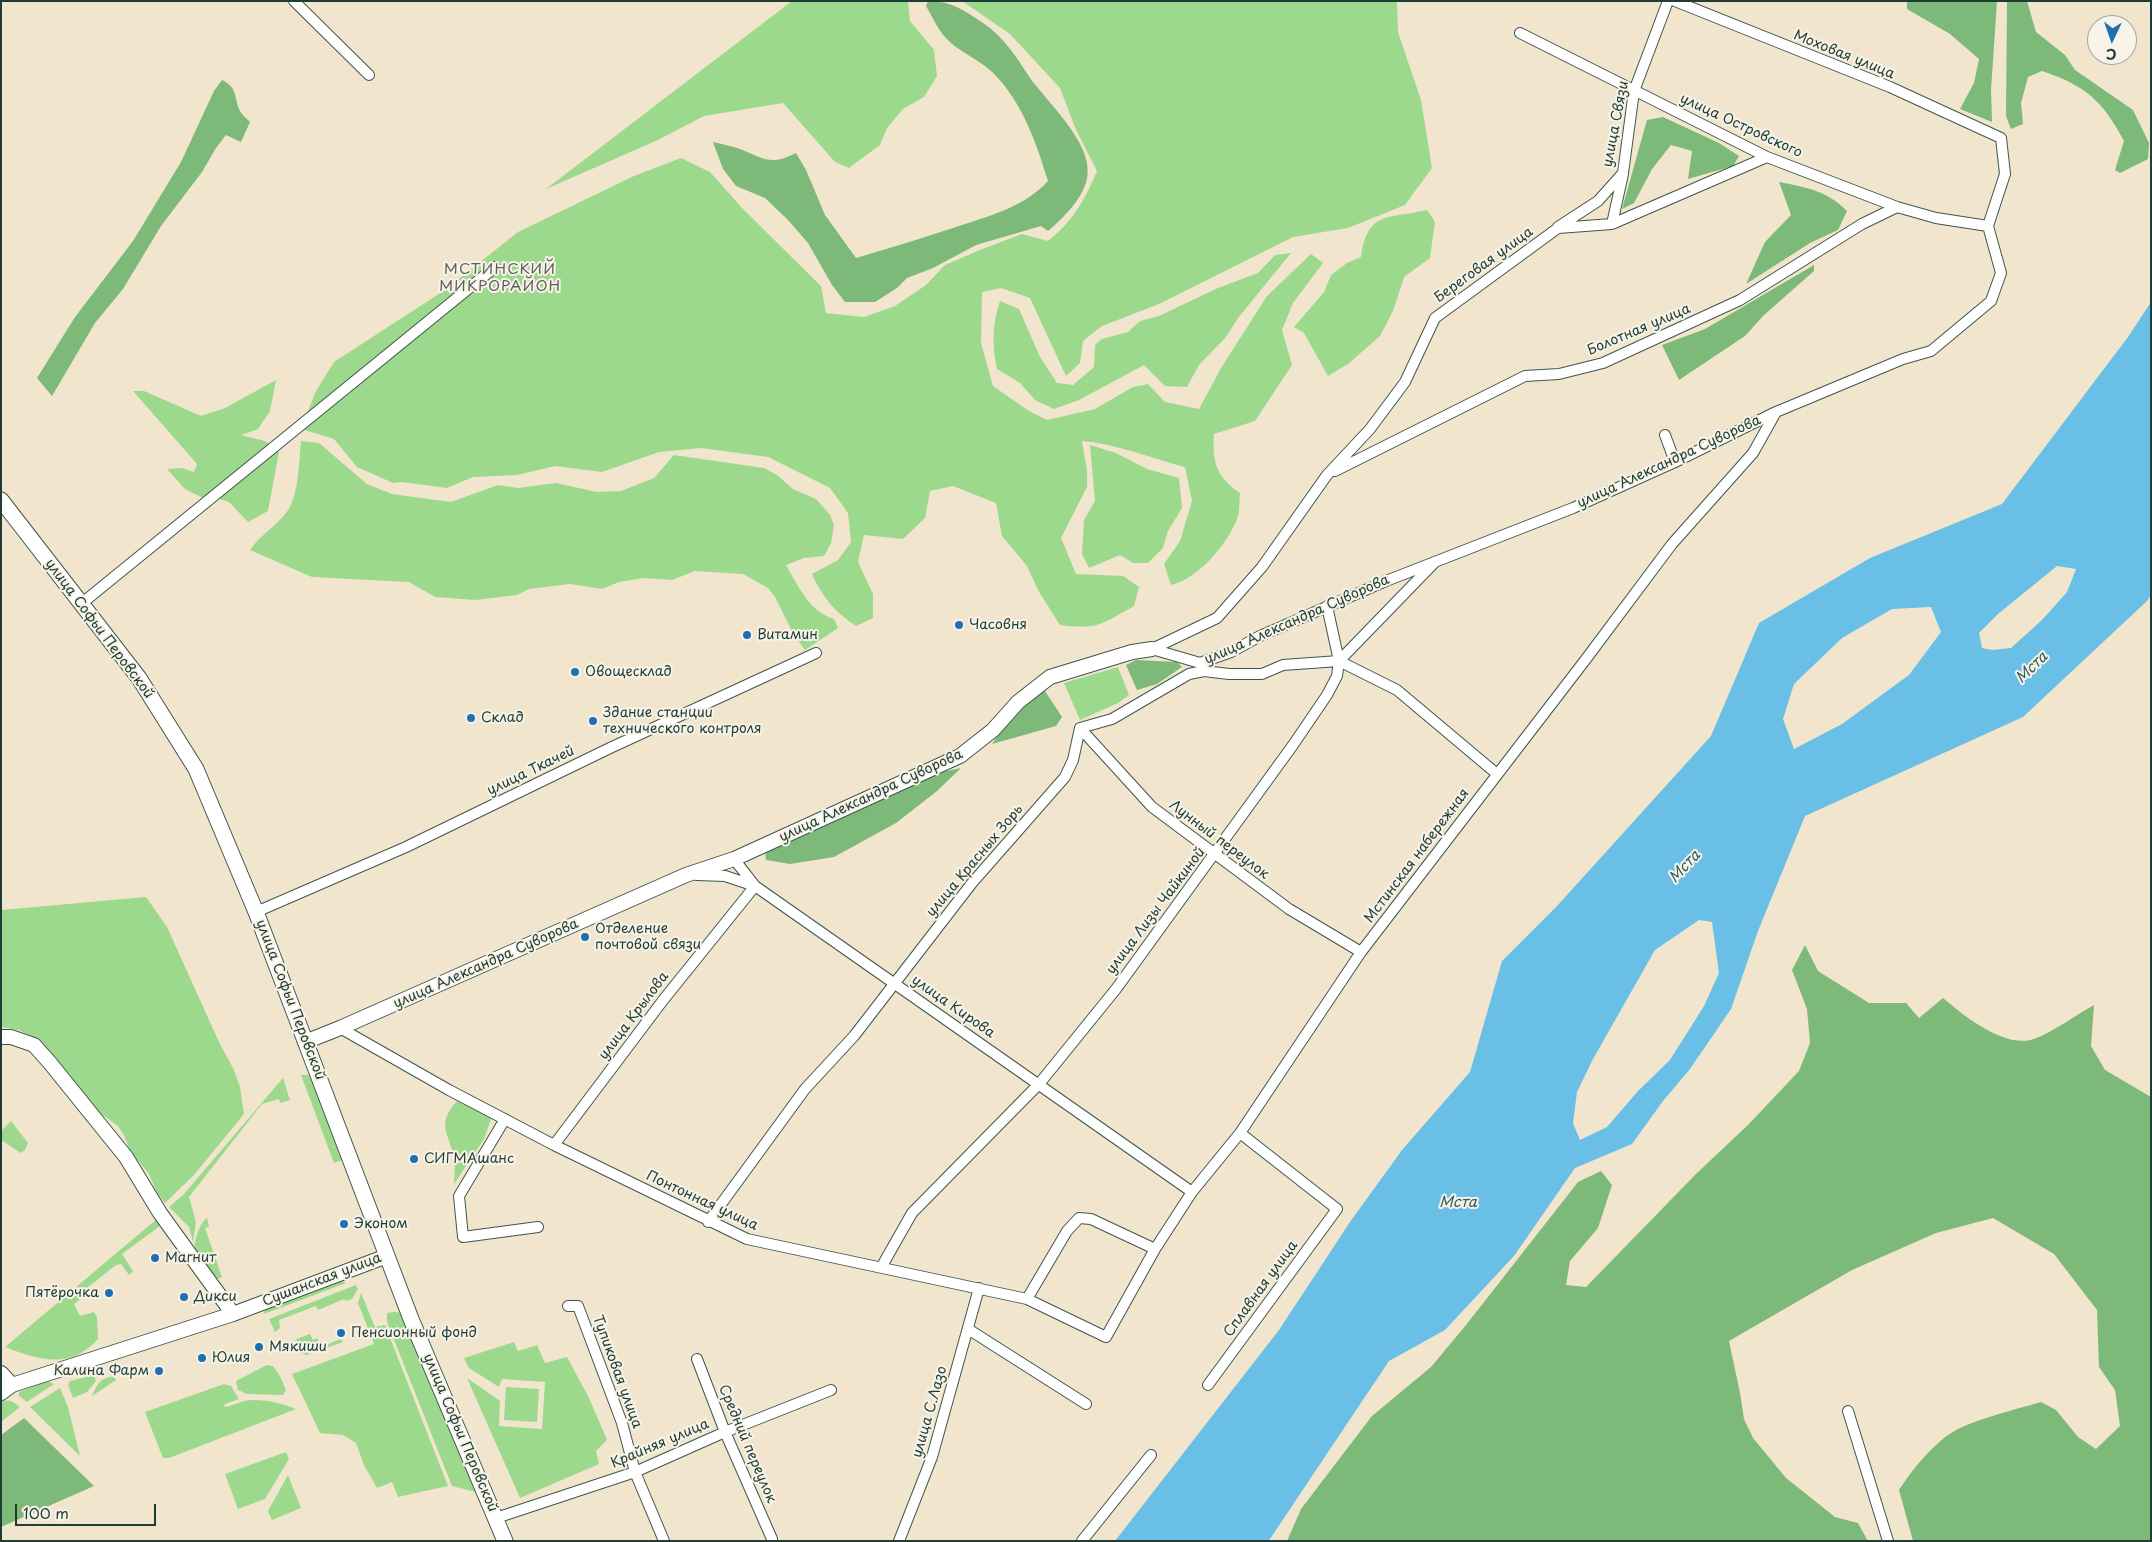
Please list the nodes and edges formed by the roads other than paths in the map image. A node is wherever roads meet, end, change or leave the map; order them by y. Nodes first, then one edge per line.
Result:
1 (294, 1) edge
2 (1668, 1) edge
3 (1675, 1) edge
4 (1520, 33) dead end
5 (369, 75) dead end
6 (1634, 91) junction
7 (1767, 157) junction
8 (1624, 173) junction
9 (1897, 207) junction
10 (1612, 224) junction
11 (1988, 226) junction
12 (1558, 228) junction
13 (495, 267) dead end
14 (1776, 412) junction
15 (1665, 435) dead end
16 (1675, 462) junction
17 (1327, 475) junction
18 (1, 500) edge
19 (1437, 560) junction
20 (81, 604) junction
21 (1327, 606) junction
22 (1152, 648) junction
23 (816, 652) dead end
24 (1340, 661) junction
25 (1080, 728) junction
26 (1497, 774) junction
27 (1214, 856) junction
28 (734, 859) junction
29 (686, 875) junction
30 (755, 886) junction
31 (256, 912) junction
32 (1361, 952) junction
33 (894, 982) junction
34 (340, 1028) junction
35 (1, 1037) edge
36 (305, 1042) junction
37 (1039, 1084) junction
38 (505, 1119) junction
39 (1240, 1133) junction
40 (554, 1145) junction
41 (1192, 1192) junction
42 (708, 1222) junction
43 (538, 1227) dead end
44 (1155, 1249) junction
45 (387, 1256) junction
46 (882, 1266) junction
47 (978, 1288) junction
48 (1027, 1299) junction
49 (568, 1306) dead end
50 (233, 1314) junction
51 (968, 1329) junction
52 (1106, 1337) joint
53 (697, 1359) dead end
54 (1, 1373) edge
55 (1208, 1385) dead end
56 (7, 1389) edge
57 (832, 1390) dead end
58 (1086, 1404) dead end
59 (1848, 1411) dead end
60 (725, 1432) junction
61 (1151, 1455) dead end
62 (635, 1472) junction
63 (496, 1518) junction
64 (772, 1539) dead end
65 (505, 1541) edge
66 (664, 1541) edge
67 (899, 1541) edge
68 (1082, 1541) edge
69 (1888, 1541) edge

1 - 5 street
2 - 6 street, улица Связи
3 - 11 street, Моховая улица
4 - 6 street, улица Островского
6 - 7 street, улица Островского
6 - 8 street, улица Связи
7 - 9 street, улица Островского
7 - 10 street
8 - 10 street
8 - 12 street, улица Связи
9 - 11 street, улица Островского
9 - 17 street, Болотная улица
10 - 12 street
11 - 14 street, улица Александра Суворова
12 - 17 street, Береговая улица
13 - 20 street
14 - 16 street, улица Александра Суворова
14 - 26 street, Мстинская набережная
15 - 16 street
16 - 19 street, улица Александра Суворова
17 - 22 street, Береговая улица
18 - 20 main road, улица Софьи Перовской
19 - 21 street, улица Александра Суворова
19 - 24 street, улица Лизы Чайкиной
20 - 31 main road, улица Софьи Перовской
21 - 22 street, улица Александра Суворова
21 - 24 street
22 - 28 street, улица Александра Суворова
23 - 31 street, улица Ткачей
24 - 25 street
24 - 26 street
24 - 27 street, улица Лизы Чайкиной
25 - 27 street, Лунный переулок
25 - 33 street, улица Красных Зорь
26 - 32 street, Мстинская набережная
27 - 32 street, Лунный переулок
27 - 37 street, улица Лизы Чайкиной
28 - 29 street, улица Александра Суворова
28 - 30 street
29 - 30 street, улица Кирова
29 - 34 street, улица Александра Суворова
30 - 33 street, улица Кирова
30 - 40 street, улица Крылова
31 - 36 main road, улица Софьи Перовской
32 - 39 street, Мстинская набережная
33 - 37 street, улица Кирова
33 - 42 street, улица Красных Зорь
34 - 36 street, улица Александра Суворова
34 - 38 street, Понтонная улица
35 - 50 street
36 - 45 main road, улица Софьи Перовской
37 - 41 street, улица Кирова
37 - 46 street, улица Лизы Чайкиной
38 - 40 street, Понтонная улица
38 - 43 street
39 - 41 street, Мстинская набережная
39 - 55 street, Сплавная улица
40 - 42 street, Понтонная улица
41 - 44 street, Мстинская набережная
42 - 46 street, Понтонная улица
44 - 48 street
44 - 52 street, Мстинская набережная
45 - 50 street, Сушанская улица
45 - 63 main road, улица Софьи Перовской
46 - 47 street, Понтонная улица
47 - 48 street, Понтонная улица
47 - 51 street, улица С.Лазо
48 - 52 street, Понтонная улица
49 - 62 street, Тупиковая улица
50 - 56 street, Сушанская улица
51 - 58 street
51 - 67 street, улица С.Лазо
53 - 60 street, Средний переулок
54 - 56 street
57 - 60 street, Крайняя улица
59 - 69 street
60 - 62 street, Крайняя улица
60 - 64 street, Средний переулок
61 - 68 street
62 - 63 street, Крайняя улица
62 - 66 street, Тупиковая улица
63 - 65 main road, улица Софьи Перовской

